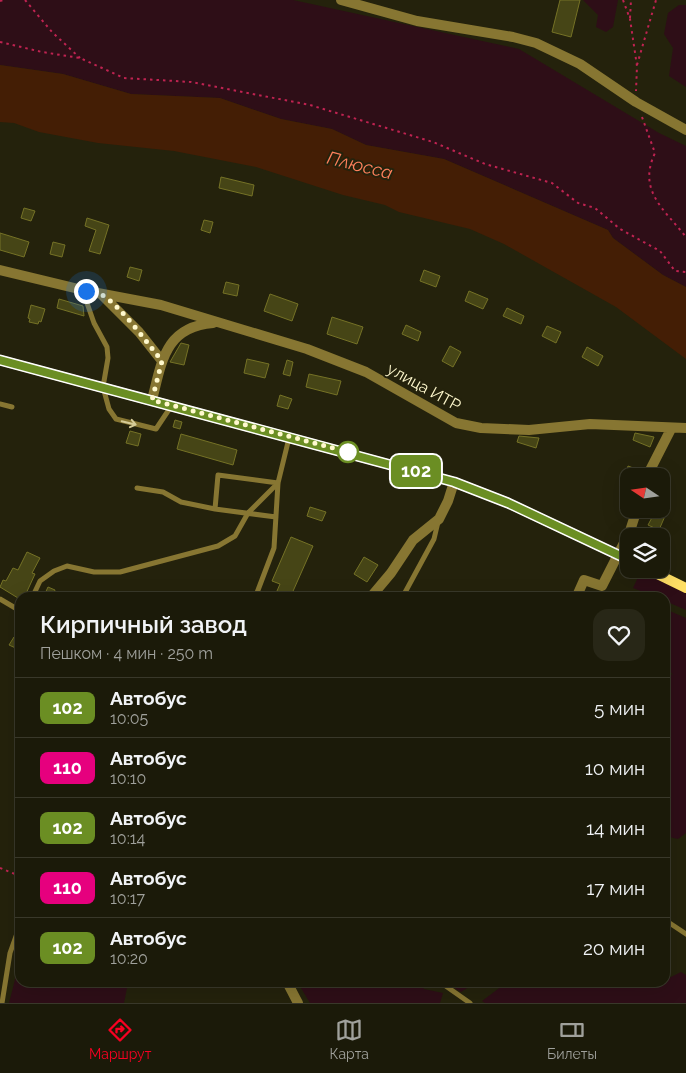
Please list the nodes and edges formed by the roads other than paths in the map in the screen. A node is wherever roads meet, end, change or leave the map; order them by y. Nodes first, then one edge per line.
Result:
1 (341, 0) edge
2 (686, 130) edge
3 (0, 270) edge
4 (86, 291) junction
5 (101, 294) junction
6 (216, 323) junction
7 (0, 360) edge
8 (161, 362) junction
9 (103, 387) junction
10 (152, 400) junction
11 (0, 404) edge
12 (172, 405) junction
13 (12, 407) dead end
14 (671, 428) junction
15 (686, 428) edge
16 (290, 436) junction
17 (651, 468) edge
18 (454, 482) junction
19 (278, 483) junction
20 (137, 488) dead end
21 (216, 509) junction
22 (248, 513) junction
23 (276, 517) junction
24 (439, 519) junction
25 (620, 555) edge
26 (620, 562) edge
27 (665, 578) edge
28 (686, 588) edge
29 (35, 592) edge
30 (257, 592) edge
31 (375, 592) edge
32 (405, 592) edge
33 (579, 592) edge
34 (0, 599) edge
35 (15, 608) edge
36 (670, 923) edge
37 (686, 934) edge
38 (15, 939) edge
39 (290, 987) edge
40 (447, 987) edge
41 (2, 1003) edge
42 (298, 1003) edge
43 (470, 1003) edge

1 - 2 street
3 - 4 street, улица ИТР
4 - 5 street, улица ИТР
4 - 9 lane
5 - 6 street, улица ИТР
5 - 8 street
6 - 8 street, улица ИТР
6 - 14 street, улица ИТР
7 - 9 main road
8 - 10 street, улица ИТР
9 - 10 main road
9 -> 12 lane
10 - 12 main road
11 - 13 lane
12 - 16 main road
14 - 15 street, улица ИТР
14 - 17 street
16 - 18 main road
16 - 19 lane
18 - 24 street
18 - 25 main road
19 - 21 lane
19 - 22 lane
19 - 23 lane
20 - 21 lane
21 - 22 lane
22 - 23 lane
22 - 29 lane
23 - 30 lane
24 - 31 street
24 - 32 lane
26 - 33 street
27 - 28 main road
34 - 35 lane
36 - 37 lane
38 - 41 lane
39 - 42 street
40 - 43 lane

